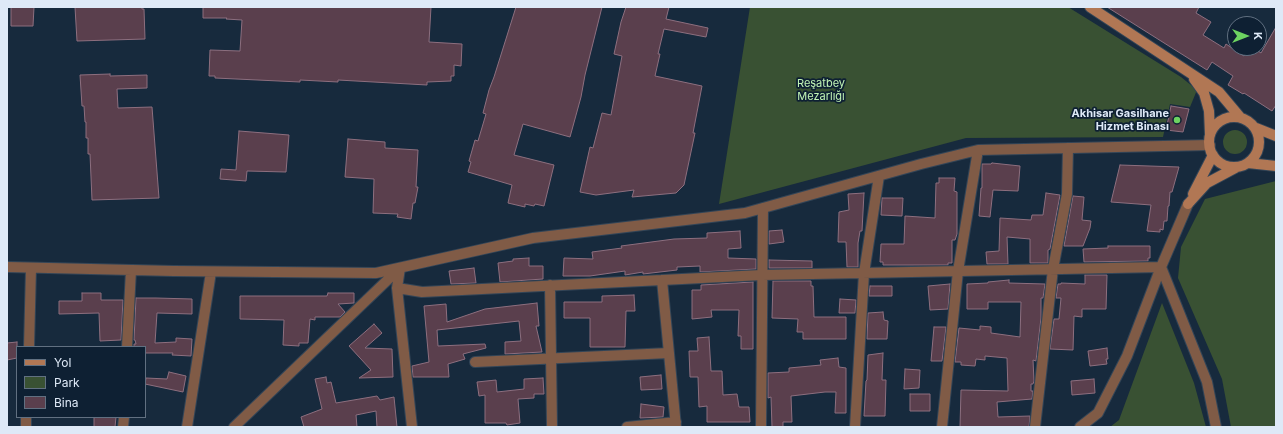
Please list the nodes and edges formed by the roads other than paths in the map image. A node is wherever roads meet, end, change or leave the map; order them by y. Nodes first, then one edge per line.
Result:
1 (1090, 7) edge
2 (1189, 72) junction
3 (1240, 117) junction
4 (1256, 128) junction
5 (1276, 136) edge
6 (1211, 145) junction
7 (1068, 148) junction
8 (978, 150) junction
9 (1243, 165) junction
10 (1276, 166) edge
11 (879, 176) junction
12 (1188, 204) junction
13 (763, 208) junction
14 (7, 267) edge
15 (1161, 267) junction
16 (31, 268) junction
17 (400, 268) junction
18 (1053, 269) junction
19 (131, 270) junction
20 (958, 271) junction
21 (211, 272) junction
22 (864, 273) junction
23 (762, 275) junction
24 (662, 280) junction
25 (550, 285) junction
26 (397, 288) junction
27 (29, 346) edge
28 (128, 346) edge
29 (669, 352) junction
30 (551, 358) junction
31 (475, 362) dead end
32 (676, 425) edge
33 (187, 427) edge
34 (234, 427) edge
35 (412, 427) edge
36 (552, 427) edge
37 (627, 427) edge
38 (761, 427) edge
39 (855, 427) edge
40 (942, 427) edge
41 (1036, 427) edge
42 (1080, 427) edge
43 (1216, 427) edge

1 - 2 street
2 - 3 street
2 - 6 street
3 - 4 street
3 - 6 street
4 - 5 street
4 - 9 street
6 - 7 street
6 - 9 street
6 - 12 street
7 - 8 street
7 - 18 street
8 - 11 street
8 - 20 street
9 - 10 street
9 - 12 street
11 - 13 street
11 - 22 street
12 - 15 street
13 - 17 street
13 - 23 street
14 - 16 street
15 - 18 street
15 - 42 street
15 - 43 street
16 - 19 street
16 - 27 street
17 - 21 street
17 - 26 street
17 - 34 street
18 - 20 street
18 - 41 street
19 - 21 street
19 - 28 street
20 - 22 street
20 - 40 street
21 - 33 street
22 - 23 street
22 - 39 street
23 - 24 street
23 - 38 street
24 - 25 street
24 - 29 street
25 - 26 street
25 - 30 street
26 - 35 street
29 - 30 street
29 - 32 street
30 - 31 street
30 - 36 street
32 - 37 street

